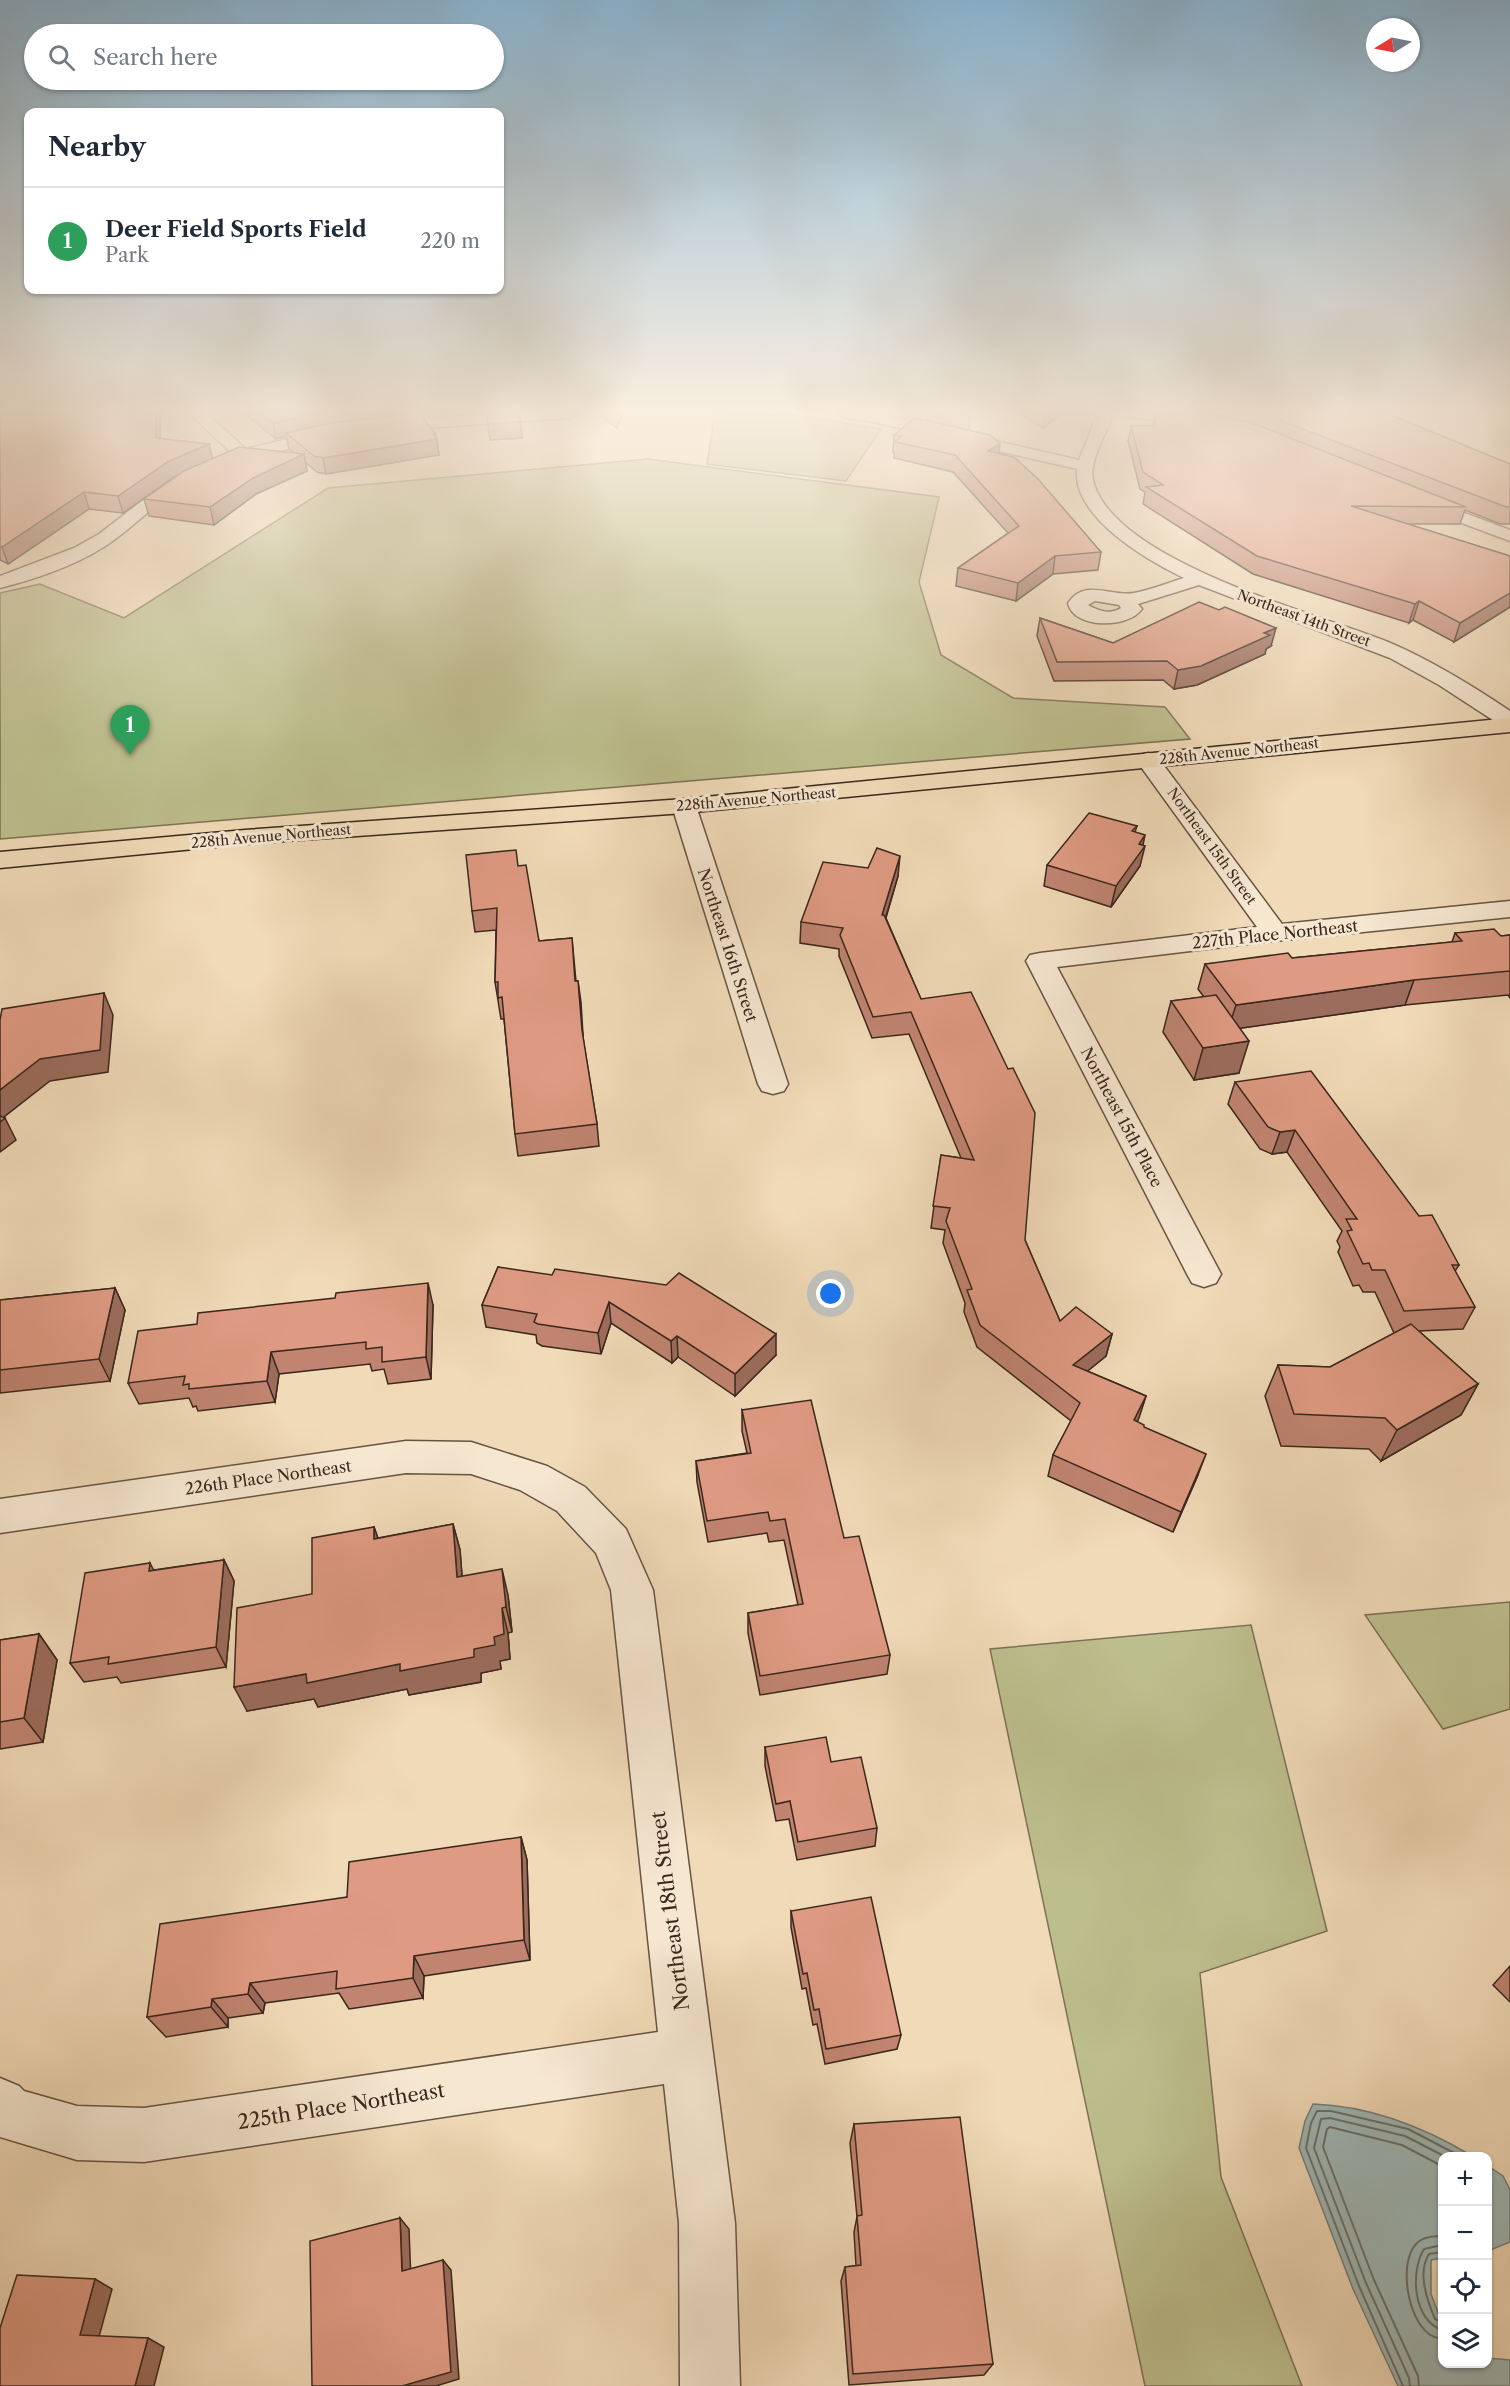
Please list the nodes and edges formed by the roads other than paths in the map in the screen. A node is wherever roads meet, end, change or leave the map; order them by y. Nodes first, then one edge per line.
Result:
1 (123, 524) edge
2 (1113, 524) edge
3 (1481, 524) edge
4 (1510, 536) edge
5 (1200, 579) junction
6 (0, 582) edge
7 (1125, 600) dead end
8 (1510, 723) edge
9 (1148, 760) junction
10 (684, 806) junction
11 (0, 861) edge
12 (1510, 909) edge
13 (1275, 933) junction
14 (1040, 961) joint
15 (773, 1084) dead end
16 (1204, 1274) dead end
17 (533, 1478) joint
18 (0, 1516) edge
19 (687, 2054) junction
20 (0, 2105) edge
21 (710, 2386) edge

1 - 6 street
2 - 5 street, Northeast 14th Street
3 - 4 street
5 - 7 street
5 - 8 street, Northeast 14th Street
8 - 9 main road, 228th Avenue Northeast
9 - 10 main road, 228th Avenue Northeast
9 - 13 street, Northeast 15th Street
10 - 11 main road, 228th Avenue Northeast
10 - 15 street, Northeast 16th Street
12 - 13 street, 227th Place Northeast
13 - 14 street, 227th Place Northeast
14 - 16 street, Northeast 15th Place
17 - 18 street, 226th Place Northeast
17 - 19 street, Northeast 18th Street
19 - 20 street, 225th Place Northeast
19 - 21 street, Northeast 18th Street

